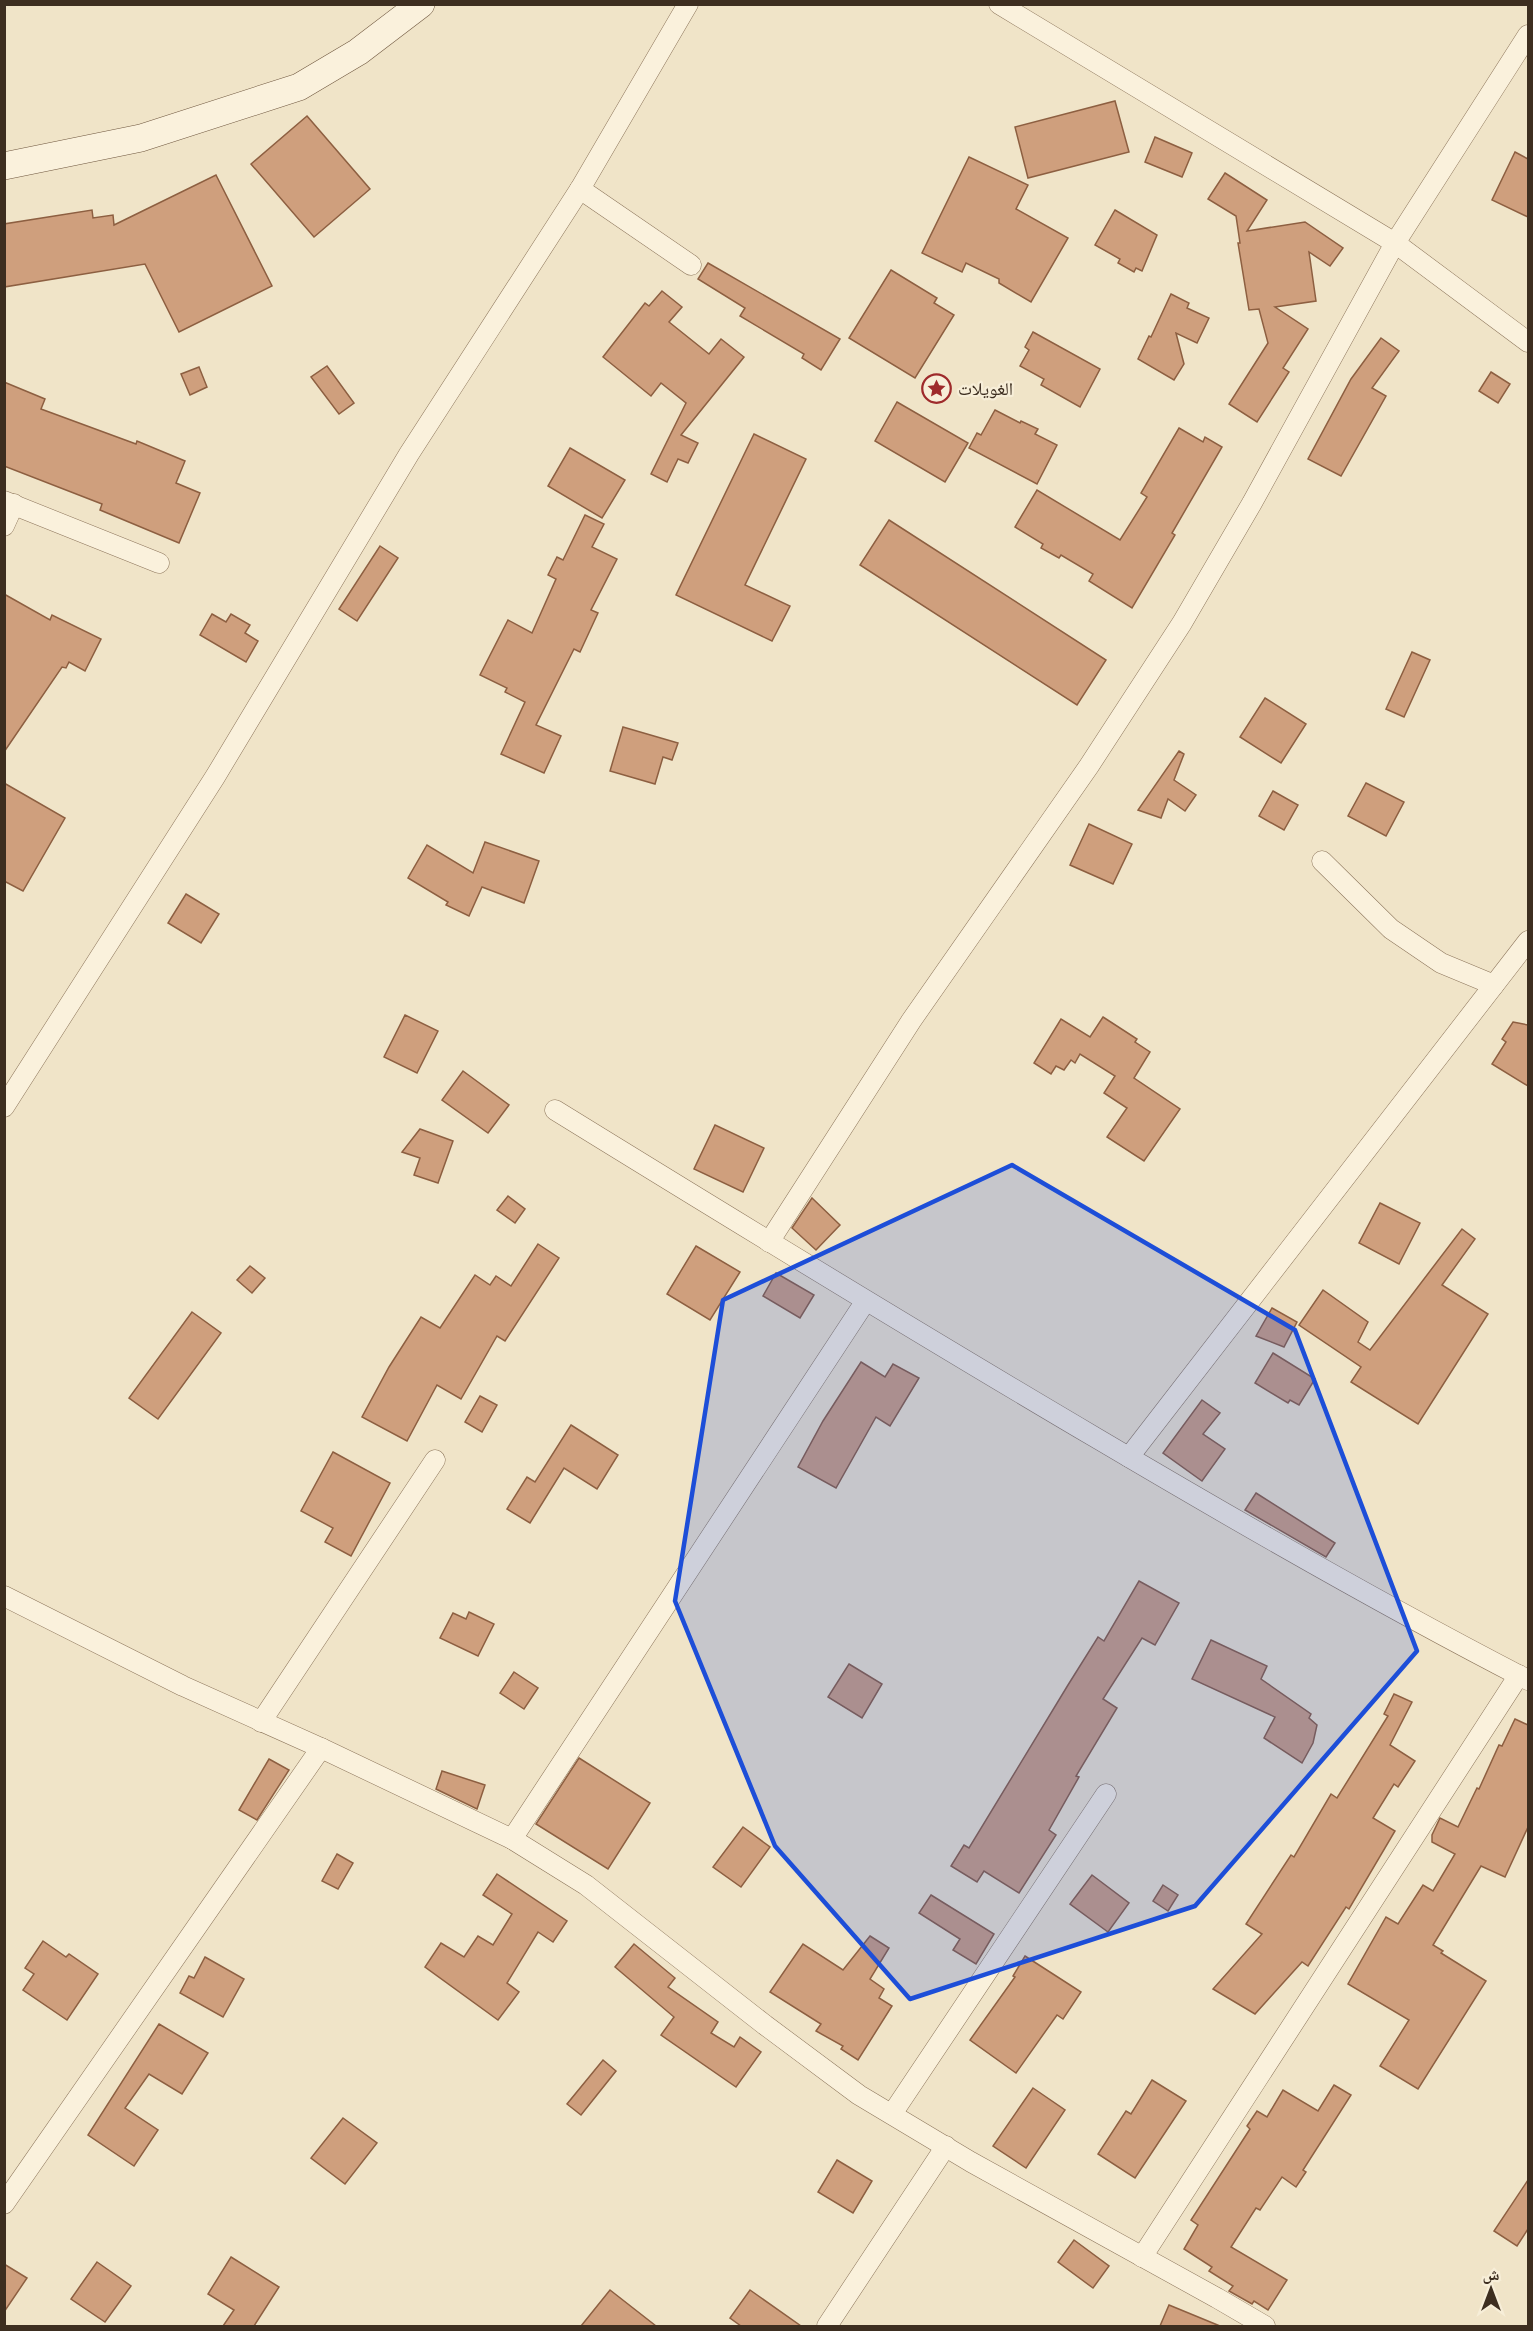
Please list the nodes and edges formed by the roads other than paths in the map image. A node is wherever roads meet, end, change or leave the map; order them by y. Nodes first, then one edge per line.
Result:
1 (421, 4) edge
2 (688, 4) edge
3 (999, 4) edge
4 (1527, 41) edge
5 (4, 166) edge
6 (580, 189) junction
7 (1395, 243) junction
8 (691, 265) dead end
9 (1528, 342) edge
10 (9, 502) edge
11 (4, 526) edge
12 (159, 563) dead end
13 (1322, 861) dead end
14 (1528, 941) edge
15 (1494, 985) junction
16 (4, 1107) edge
17 (555, 1110) dead end
18 (769, 1242) junction
19 (866, 1302) junction
20 (1129, 1457) junction
21 (435, 1460) dead end
22 (4, 1596) edge
23 (1524, 1677) edge
24 (261, 1722) junction
25 (321, 1749) junction
26 (1106, 1794) dead end
27 (512, 1839) junction
28 (891, 2114) junction
29 (946, 2146) junction
30 (4, 2204) edge
31 (1142, 2257) junction
32 (827, 2326) edge
33 (1265, 2326) edge

1 - 5 street
2 - 6 street
3 - 7 street
4 - 7 street
6 - 8 street
6 - 16 street
7 - 9 street
7 - 18 street
10 - 11 street
10 - 12 street
13 - 15 street
14 - 15 street
15 - 20 street
17 - 18 street
18 - 19 street
19 - 20 street
19 - 27 street
20 - 23 street
21 - 24 street
22 - 24 street
23 - 31 street
24 - 25 street
25 - 27 street
25 - 30 street
26 - 28 street
27 - 28 street
28 - 29 street
29 - 31 street
29 - 32 street
31 - 33 street

